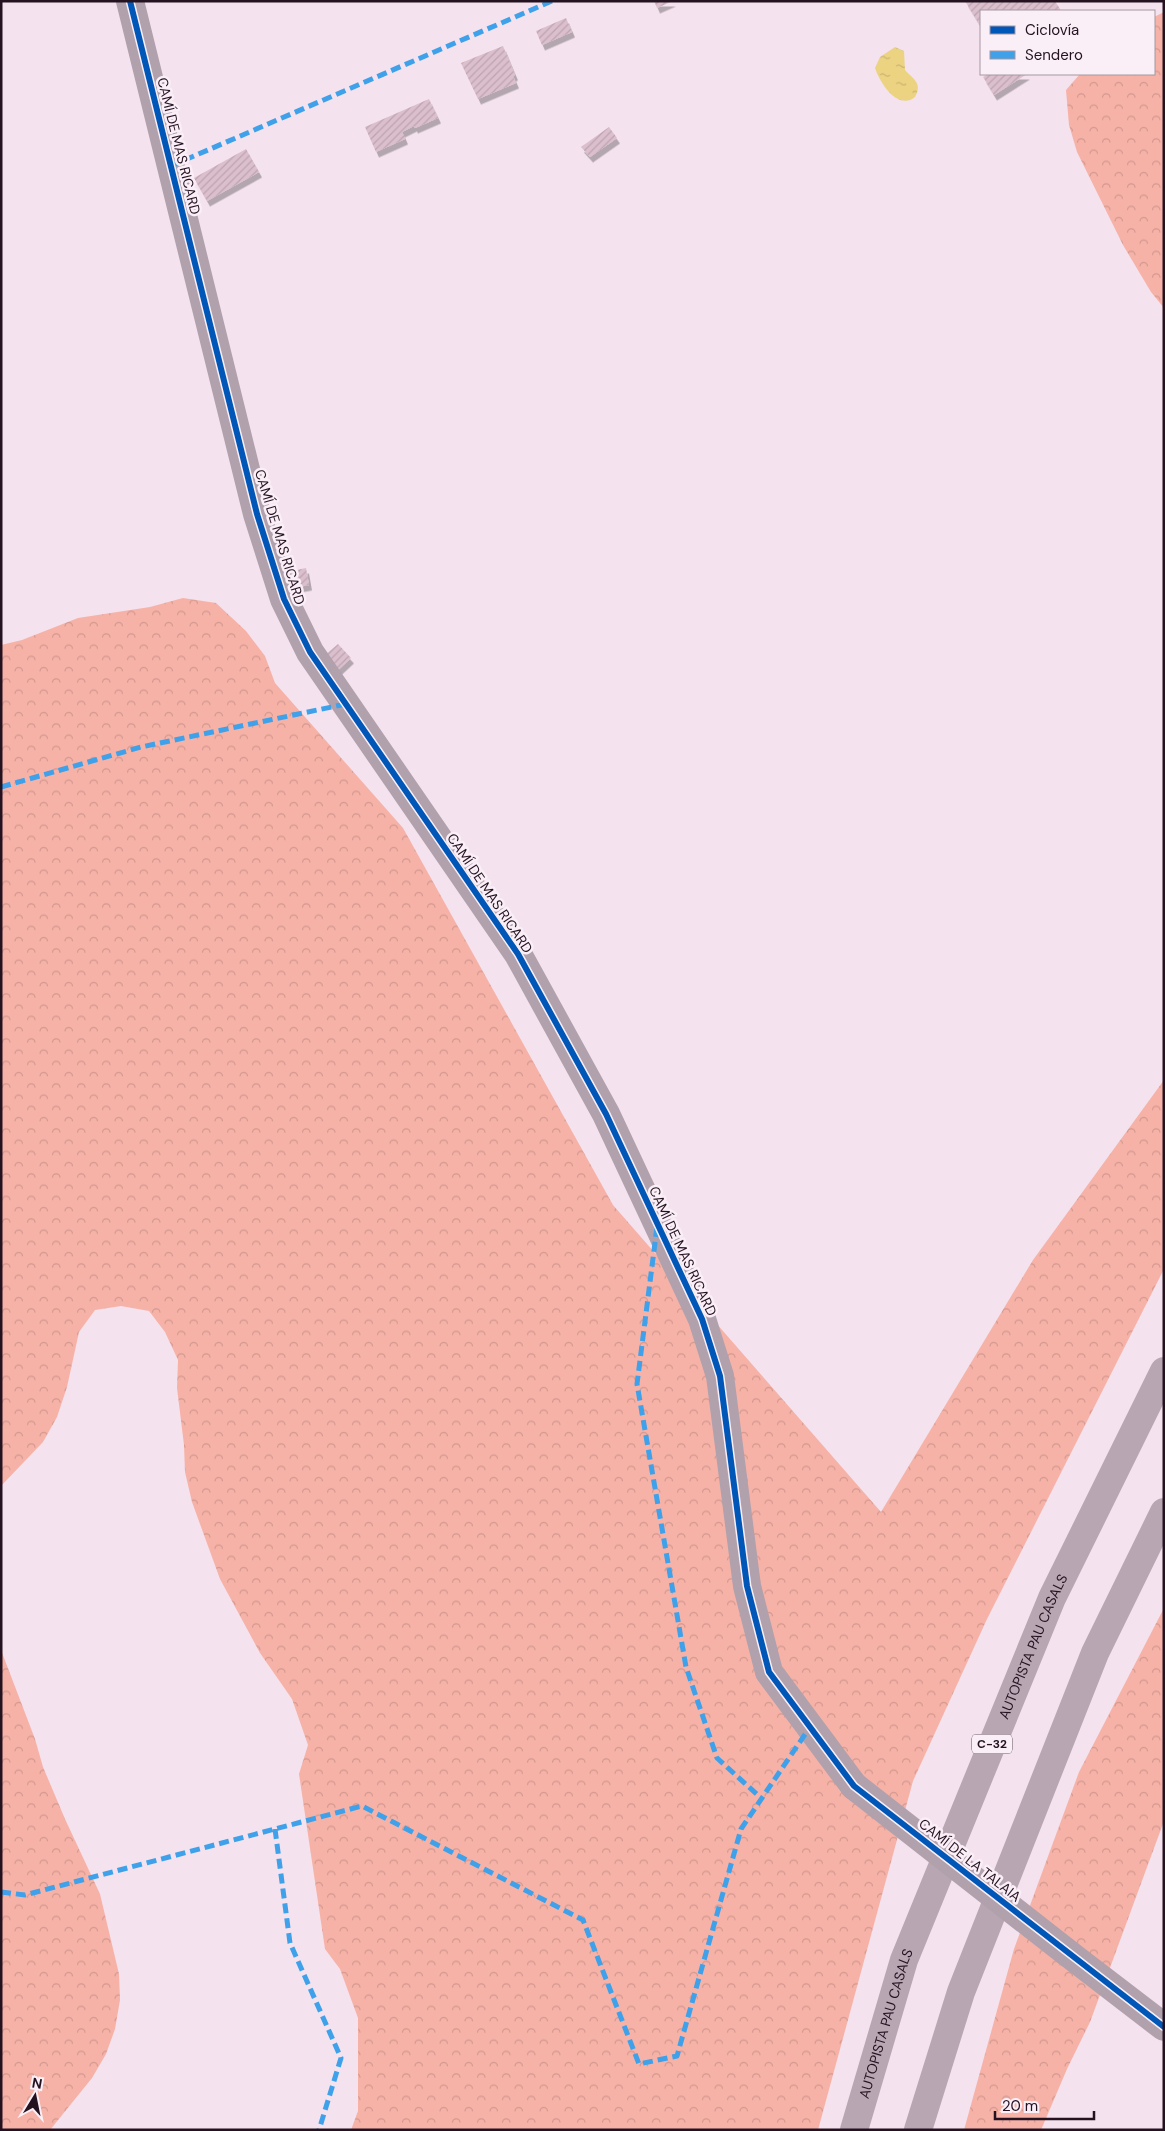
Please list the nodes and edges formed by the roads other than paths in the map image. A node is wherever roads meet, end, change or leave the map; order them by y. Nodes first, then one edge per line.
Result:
1 (130, 1) edge
2 (1164, 1371) edge
3 (1164, 1512) edge
4 (854, 1786) joint
5 (1164, 2027) edge
6 (854, 2130) edge
7 (918, 2130) edge

1 - 4 street, CAMÍ DE MAS RICARD
2 - 6 highway, AUTOPISTA PAU CASALS / C-32
3 - 7 highway
4 - 5 street, CAMÍ DE LA TALAIA, bridge

